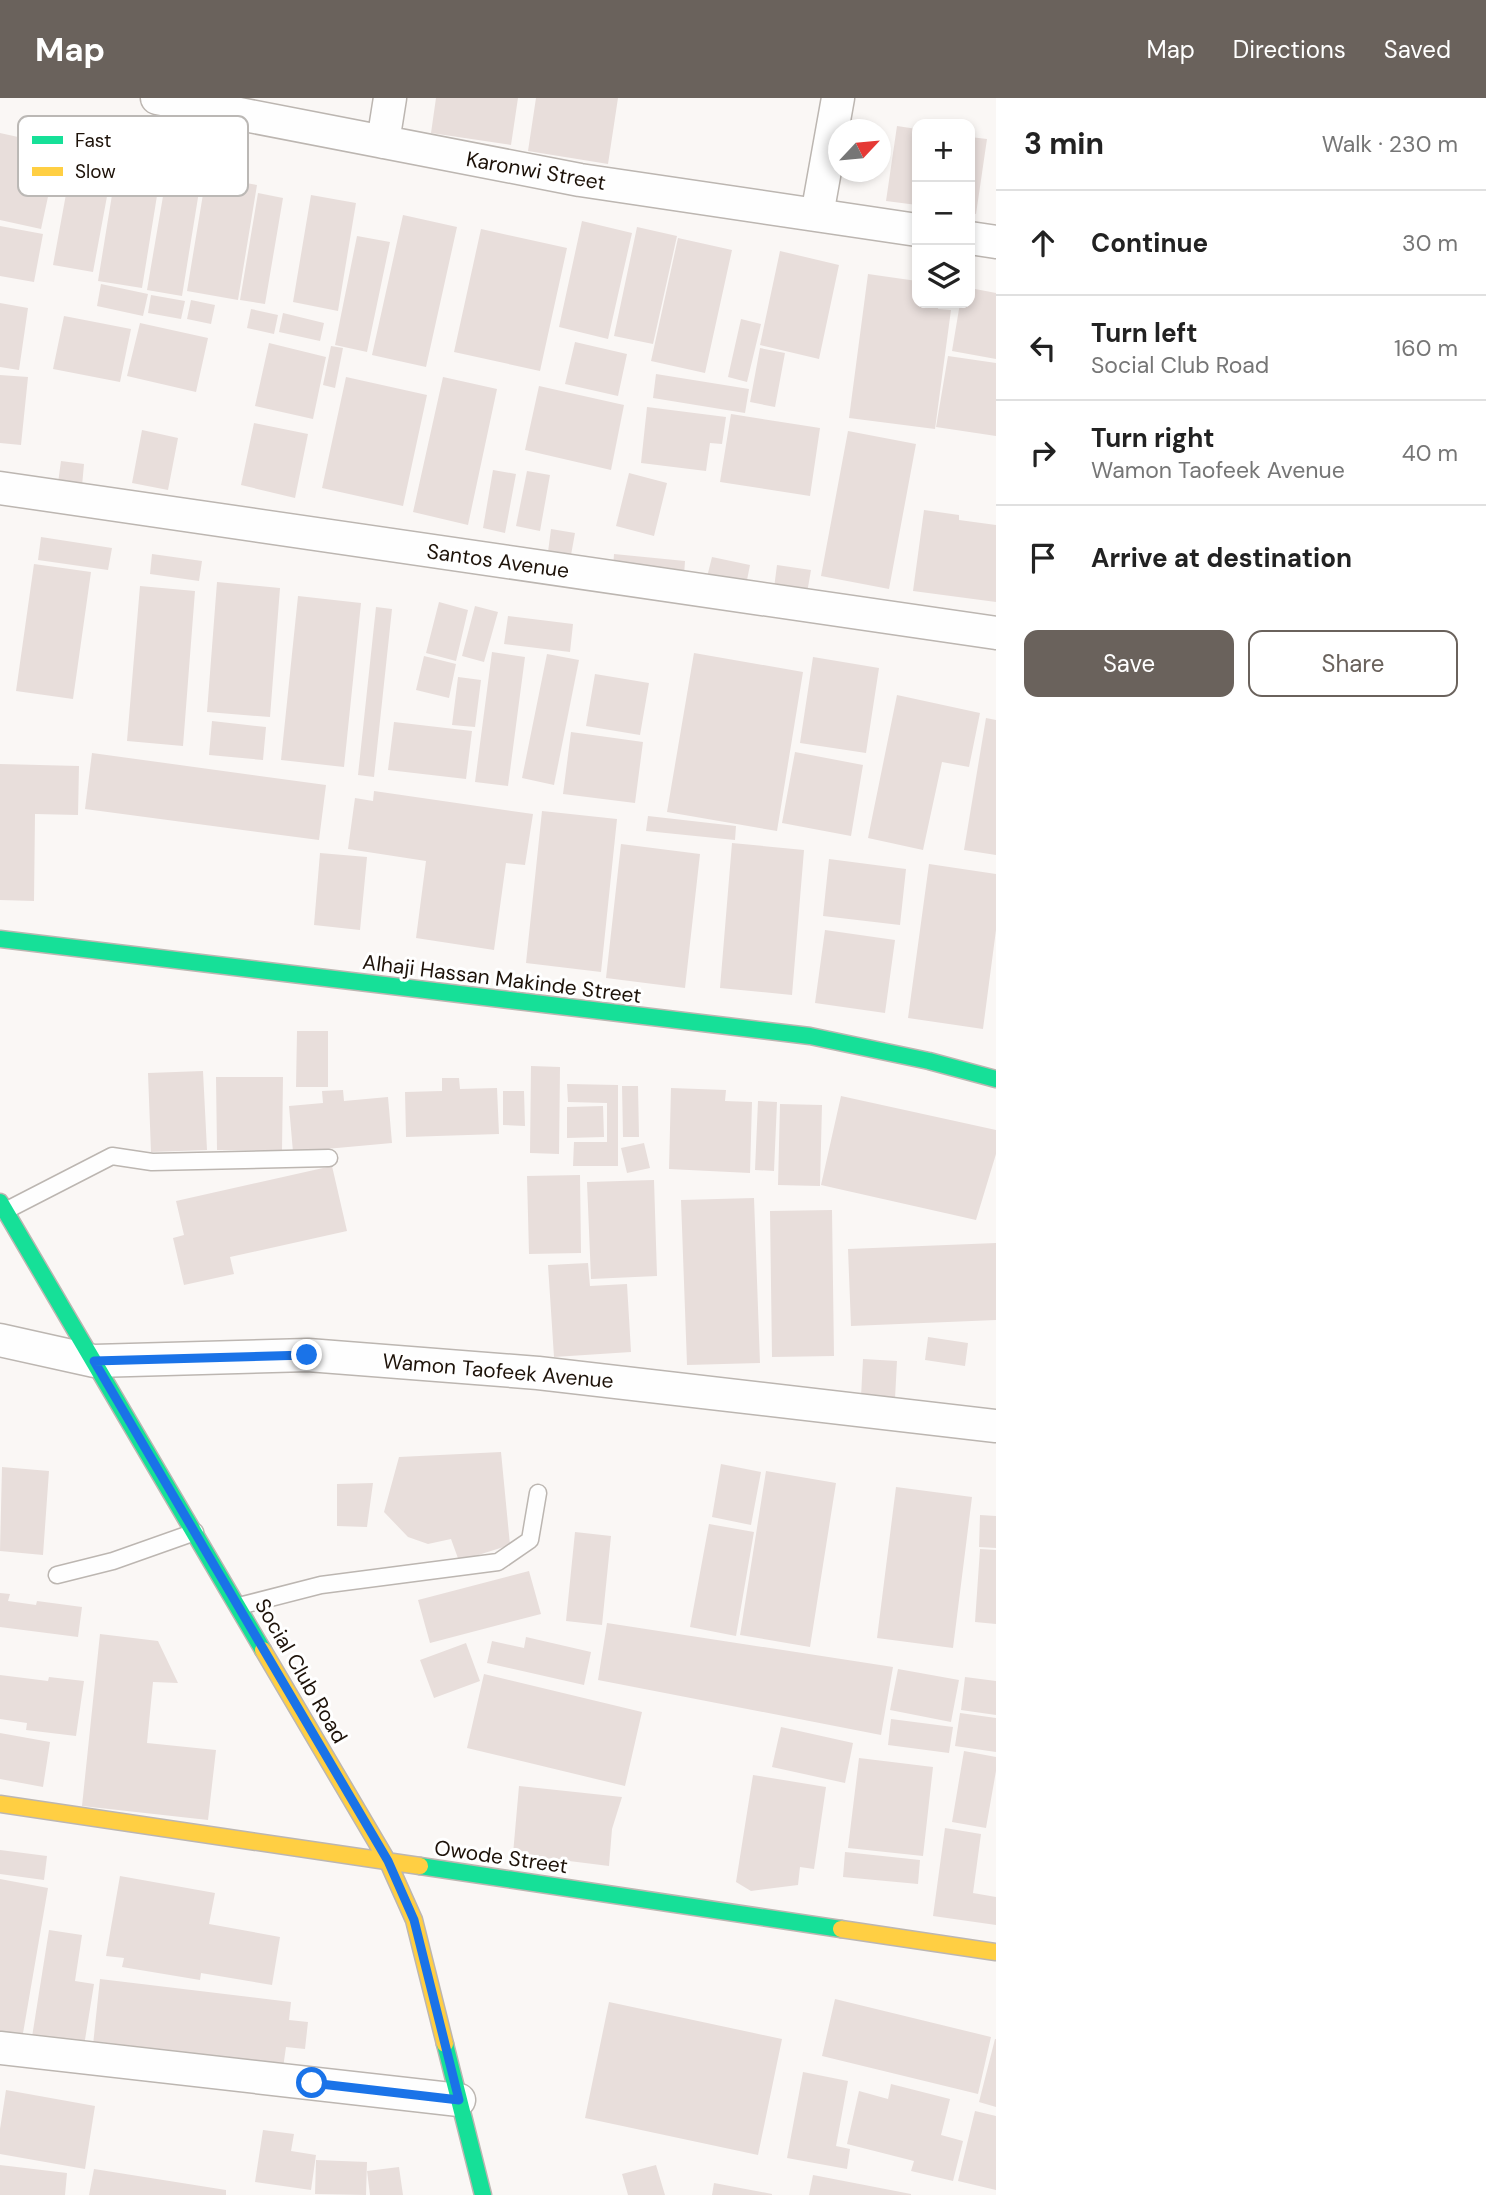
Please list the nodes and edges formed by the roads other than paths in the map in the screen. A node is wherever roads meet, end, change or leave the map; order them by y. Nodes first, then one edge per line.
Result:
1 (157, 98) edge
2 (390, 98) edge
3 (838, 98) edge
4 (383, 142) junction
5 (817, 215) junction
6 (912, 229) edge
7 (975, 239) edge
8 (996, 242) edge
9 (0, 488) edge
10 (996, 633) edge
11 (0, 939) edge
12 (996, 1079) edge
13 (328, 1158) dead end
14 (2, 1207) edge
15 (0, 1340) edge
16 (94, 1361) junction
17 (996, 1426) edge
18 (538, 1493) dead end
19 (195, 1532) junction
20 (57, 1575) dead end
21 (239, 1606) junction
22 (0, 1804) edge
23 (388, 1861) junction
24 (996, 1951) edge
25 (0, 2048) edge
26 (459, 2100) junction
27 (483, 2195) edge

1 - 4 street, Karonwi Street
2 - 4 street
3 - 5 street
4 - 5 street, Karonwi Street
5 - 6 street, Karonwi Street
7 - 8 street
9 - 10 street, Santos Avenue
11 - 12 street, Alhaji Hassan Makinde Street
13 - 14 lane
14 - 16 street, Social Club Road
15 - 16 street, Wamon Taofeek Avenue
16 - 17 street, Wamon Taofeek Avenue
16 - 19 street, Social Club Road
18 - 21 lane
19 - 20 lane
19 - 21 street, Social Club Road
21 - 23 street, Social Club Road
22 - 23 street, Owode Street
23 - 24 street, Owode Street
23 - 26 street, Social Club Road
25 - 26 street
26 - 27 street, Social Club Road

